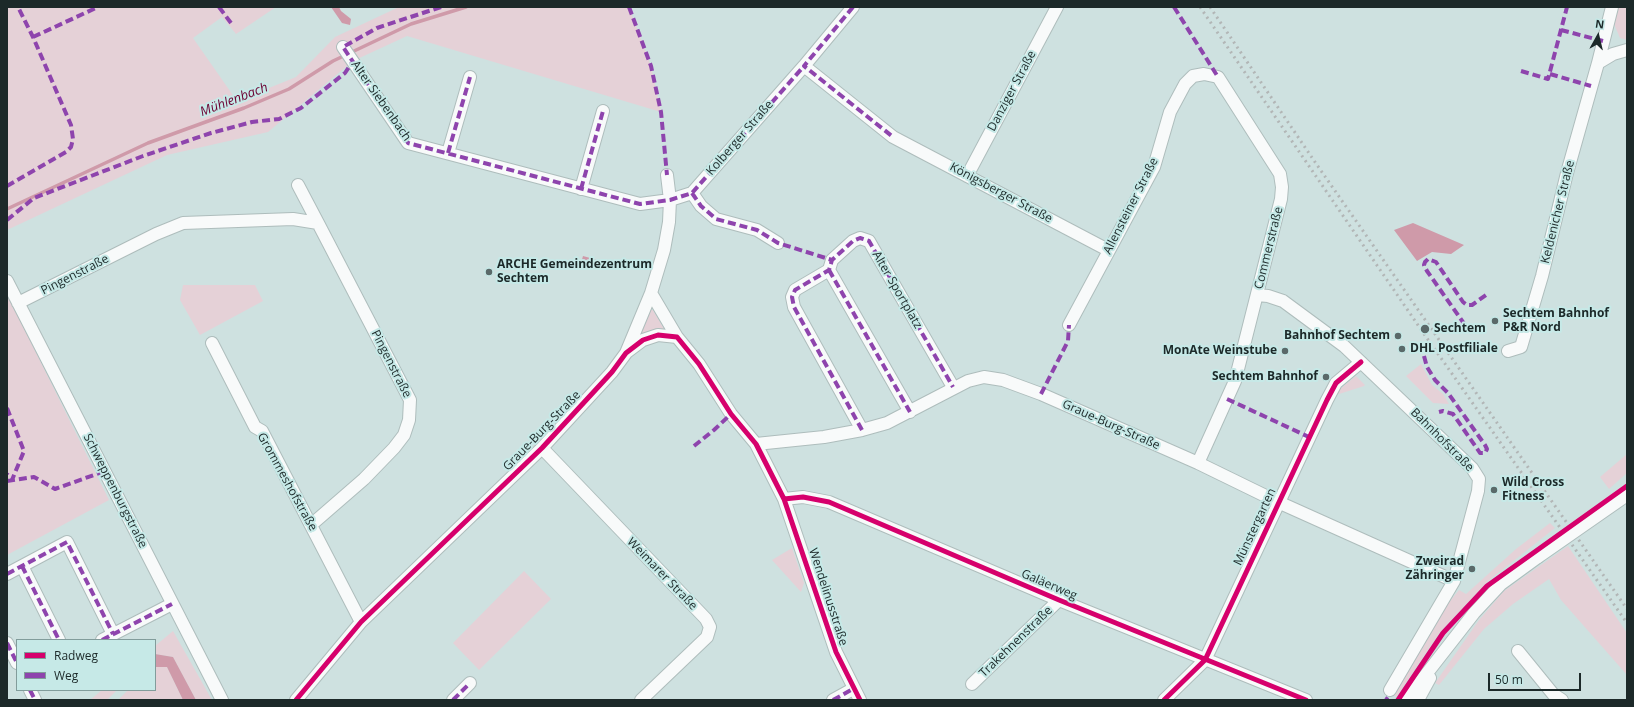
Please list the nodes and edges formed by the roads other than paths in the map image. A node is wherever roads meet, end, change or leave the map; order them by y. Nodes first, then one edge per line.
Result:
1 (853, 7) edge
2 (1057, 7) edge
3 (1612, 7) edge
4 (343, 47) dead end
5 (1627, 50) edge
6 (1598, 63) junction
7 (804, 66) junction
8 (470, 77) dead end
9 (1185, 84) joint
10 (604, 111) dead end
11 (448, 153) junction
12 (667, 175) dead end
13 (967, 176) junction
14 (298, 185) dead end
15 (581, 189) junction
16 (692, 193) junction
17 (670, 200) junction
18 (318, 222) junction
19 (778, 243) dead end
20 (1108, 250) junction
21 (829, 270) junction
22 (7, 281) edge
23 (651, 292) junction
24 (1257, 296) junction
25 (18, 303) junction
26 (1069, 325) dead end
27 (677, 337) junction
28 (212, 343) dead end
29 (1508, 351) dead end
30 (626, 353) junction
31 (1361, 362) junction
32 (953, 387) junction
33 (910, 412) junction
34 (862, 430) junction
35 (756, 444) junction
36 (542, 448) junction
37 (1198, 463) junction
38 (1627, 495) edge
39 (784, 499) junction
40 (1278, 502) junction
41 (311, 526) junction
42 (22, 566) junction
43 (7, 574) edge
44 (1454, 581) junction
45 (1060, 600) junction
46 (172, 604) junction
47 (361, 622) junction
48 (113, 634) junction
49 (58, 639) edge
50 (104, 639) edge
51 (7, 643) edge
52 (1446, 648) junction
53 (1518, 651) dead end
54 (1205, 660) junction
55 (16, 661) edge
56 (470, 683) dead end
57 (972, 684) dead end
58 (853, 689) junction
59 (1390, 690) dead end
60 (30, 691) edge
61 (1555, 698) edge
62 (35, 700) edge
63 (222, 700) edge
64 (296, 700) edge
65 (453, 700) edge
66 (641, 700) edge
67 (833, 700) edge
68 (860, 700) edge
69 (1164, 700) edge
70 (1306, 700) edge
71 (1406, 700) edge
72 (1418, 700) edge

1 - 7 street, Kolberger Straße
2 - 13 street, Danziger Straße
3 - 6 street, Keldenicher Straße
4 - 11 street, Alter Siebenbach
5 - 6 street
6 - 29 street, Keldenicher Straße
7 - 13 street, Königsberger Straße
7 - 16 street, Kolberger Straße
8 - 11 street
9 - 20 street, Allensteiner Straße
9 - 24 street, Commerstraße
10 - 15 street
11 - 15 street, Alter Siebenbach
12 - 17 street, Graue-Burg-Straße
13 - 20 street, Königsberger Straße
14 - 18 street, Pingenstraße
15 - 17 street, Alter Siebenbach
16 - 17 street
16 - 19 street
17 - 23 street, Graue-Burg-Straße
18 - 25 street, Pingenstraße
18 - 41 street, Pingenstraße
20 - 26 street, Allensteiner Straße
21 - 32 street, Alter Sportplatz
21 - 33 street
21 - 34 street, Alter Sportplatz
22 - 25 street, Schweppenburgstraße
23 - 27 street
23 - 30 street, Graue-Burg-Straße
24 - 31 street, Bahnhofstraße
24 - 37 street, Commerstraße
25 - 46 street, Schweppenburgstraße
27 - 30 street, Graue-Burg-Straße
27 - 35 street
28 - 41 street, Grommeshofstraße
30 - 36 street, Graue-Burg-Straße
31 - 40 street, Münstergarten
31 - 44 street, Bahnhofstraße
32 - 33 street, Graue-Burg-Straße
32 - 37 street, Graue-Burg-Straße
33 - 34 street, Graue-Burg-Straße
34 - 35 street, Graue-Burg-Straße
35 - 39 street
36 - 47 street, Graue-Burg-Straße
36 - 66 street, Weimarer Straße
37 - 40 street, Graue-Burg-Straße
38 - 52 street, bridge
39 - 45 street, Galäerweg
39 - 58 street, Wendelinusstraße
40 - 44 street, Graue-Burg-Straße
40 - 54 street, Münstergarten
41 - 47 street, Grommeshofstraße
42 - 43 street
42 - 48 street
42 - 49 street
44 - 59 street, Bahnhofstraße
45 - 54 street, Galäerweg
45 - 57 street, Trakehnenstraße
46 - 48 street
46 - 63 street, Schweppenburgstraße
47 - 64 street, Graue-Burg-Straße
48 - 50 street
51 - 55 street
52 - 71 street
52 - 72 street
53 - 61 street
54 - 69 street, Münstergarten
54 - 70 street, Galäerweg
56 - 65 street
58 - 67 street
58 - 68 street, Wendelinusstraße
60 - 62 street

